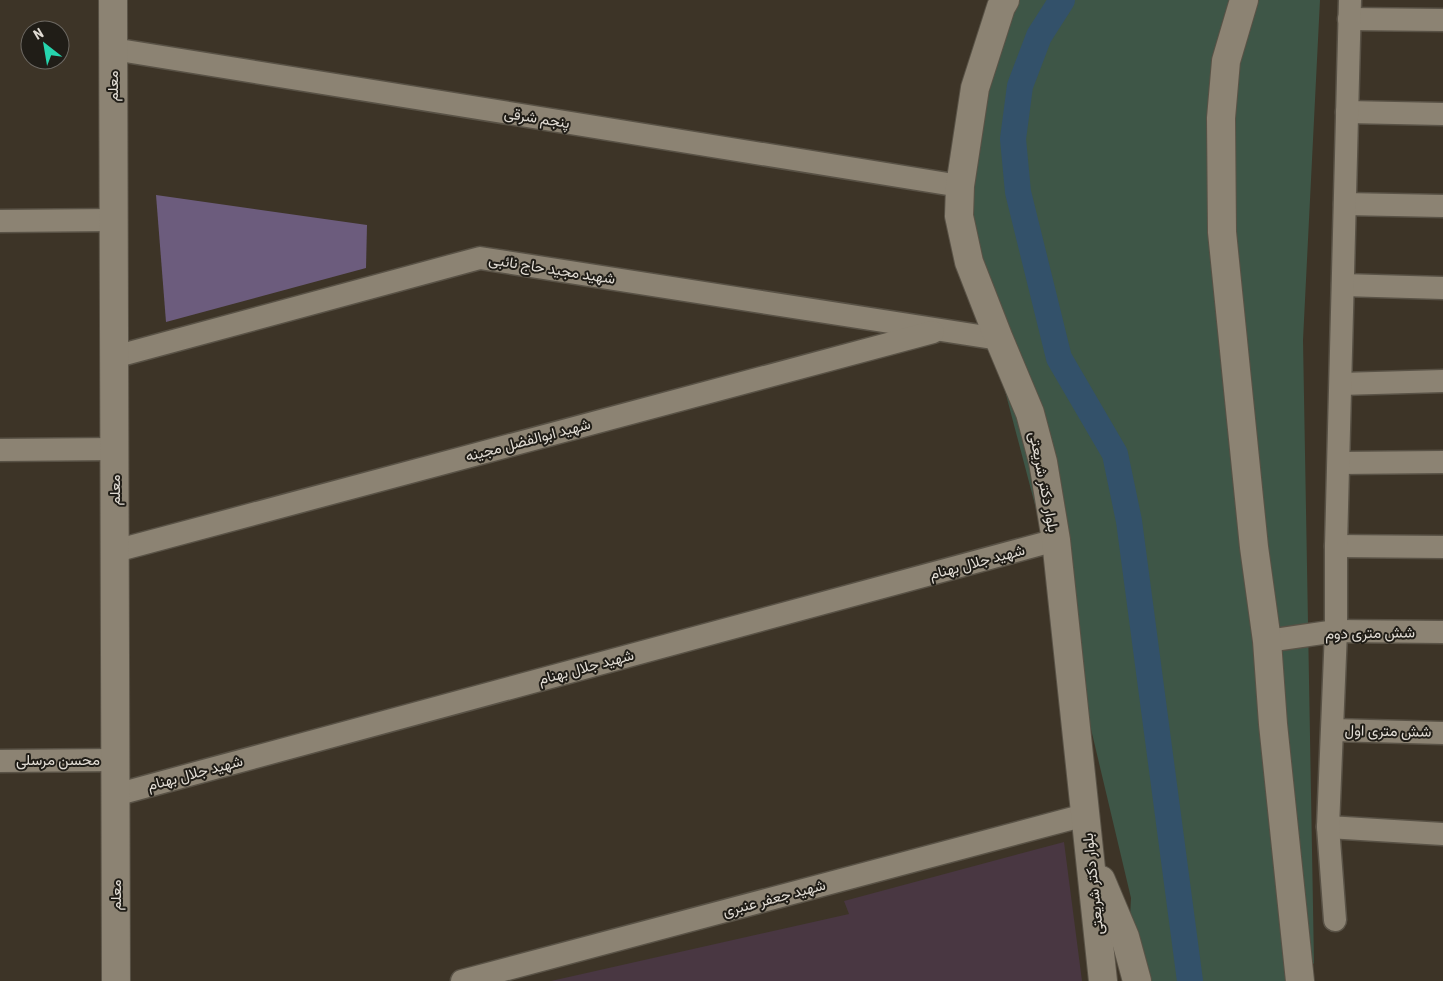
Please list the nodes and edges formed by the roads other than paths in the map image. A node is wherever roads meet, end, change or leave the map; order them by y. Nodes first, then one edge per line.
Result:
1 (113, 0) edge
2 (1005, 0) edge
3 (1244, 0) edge
4 (1349, 10) edge
5 (1443, 20) edge
6 (113, 49) junction
7 (1347, 112) junction
8 (1443, 114) edge
9 (960, 186) junction
10 (1345, 204) junction
11 (1443, 206) edge
12 (114, 220) junction
13 (0, 221) edge
14 (1343, 285) junction
15 (1443, 288) edge
16 (941, 330) junction
17 (999, 339) junction
18 (114, 356) junction
19 (1443, 381) edge
20 (1341, 384) junction
21 (114, 449) junction
22 (0, 450) edge
23 (1443, 462) edge
24 (1339, 463) junction
25 (1056, 540) junction
26 (1336, 546) junction
27 (1443, 547) edge
28 (115, 551) junction
29 (1336, 631) junction
30 (1443, 632) edge
31 (1267, 641) junction
32 (1332, 730) junction
33 (1443, 733) edge
34 (115, 760) junction
35 (0, 761) edge
36 (115, 794) junction
37 (1085, 815) junction
38 (1328, 827) junction
39 (1443, 834) edge
40 (1089, 853) junction
41 (1335, 920) dead end
42 (116, 981) edge
43 (462, 981) edge
44 (1103, 981) edge
45 (1136, 981) edge
46 (1300, 981) edge

1 - 6 main road, معلم
2 - 9 main road, بلوار دکتر شریعتی
3 - 31 main road
4 - 5 street
4 - 7 street
6 - 9 street, پنجم شرقی
6 - 12 main road, معلم
7 - 8 street
7 - 10 street
9 - 17 main road, بلوار دکتر شریعتی
10 - 11 street
10 - 14 street
12 - 13 street
12 - 18 main road, معلم
14 - 15 street
14 - 20 street
16 - 17 street, شهید مجید حاج نائبی
16 - 18 street, شهید مجید حاج نائبی
16 - 28 street, شهید ابوالفضل مجینه
17 - 25 main road, بلوار دکتر شریعتی
18 - 21 main road, معلم
19 - 20 street
20 - 24 street
21 - 22 street
21 - 28 main road, معلم
23 - 24 street
24 - 26 street
25 - 36 street, شهید جلال بهنام
25 - 37 main road, بلوار دکتر شریعتی
26 - 27 street
26 - 29 street
28 - 34 main road, معلم
29 - 30 street, شش متری دوم
29 - 31 street, شش متری دوم
29 - 32 street
31 - 46 main road
32 - 33 street, شش متری اول
32 - 38 street
34 - 35 street, محسن مرسلی
34 - 36 main road, معلم
36 - 42 main road, معلم
37 - 40 main road, بلوار دکتر شریعتی
37 - 43 street, شهید جعفر عنبری
38 - 39 street
38 - 41 street
40 - 44 main road, بلوار دکتر شریعتی
40 - 45 main road

